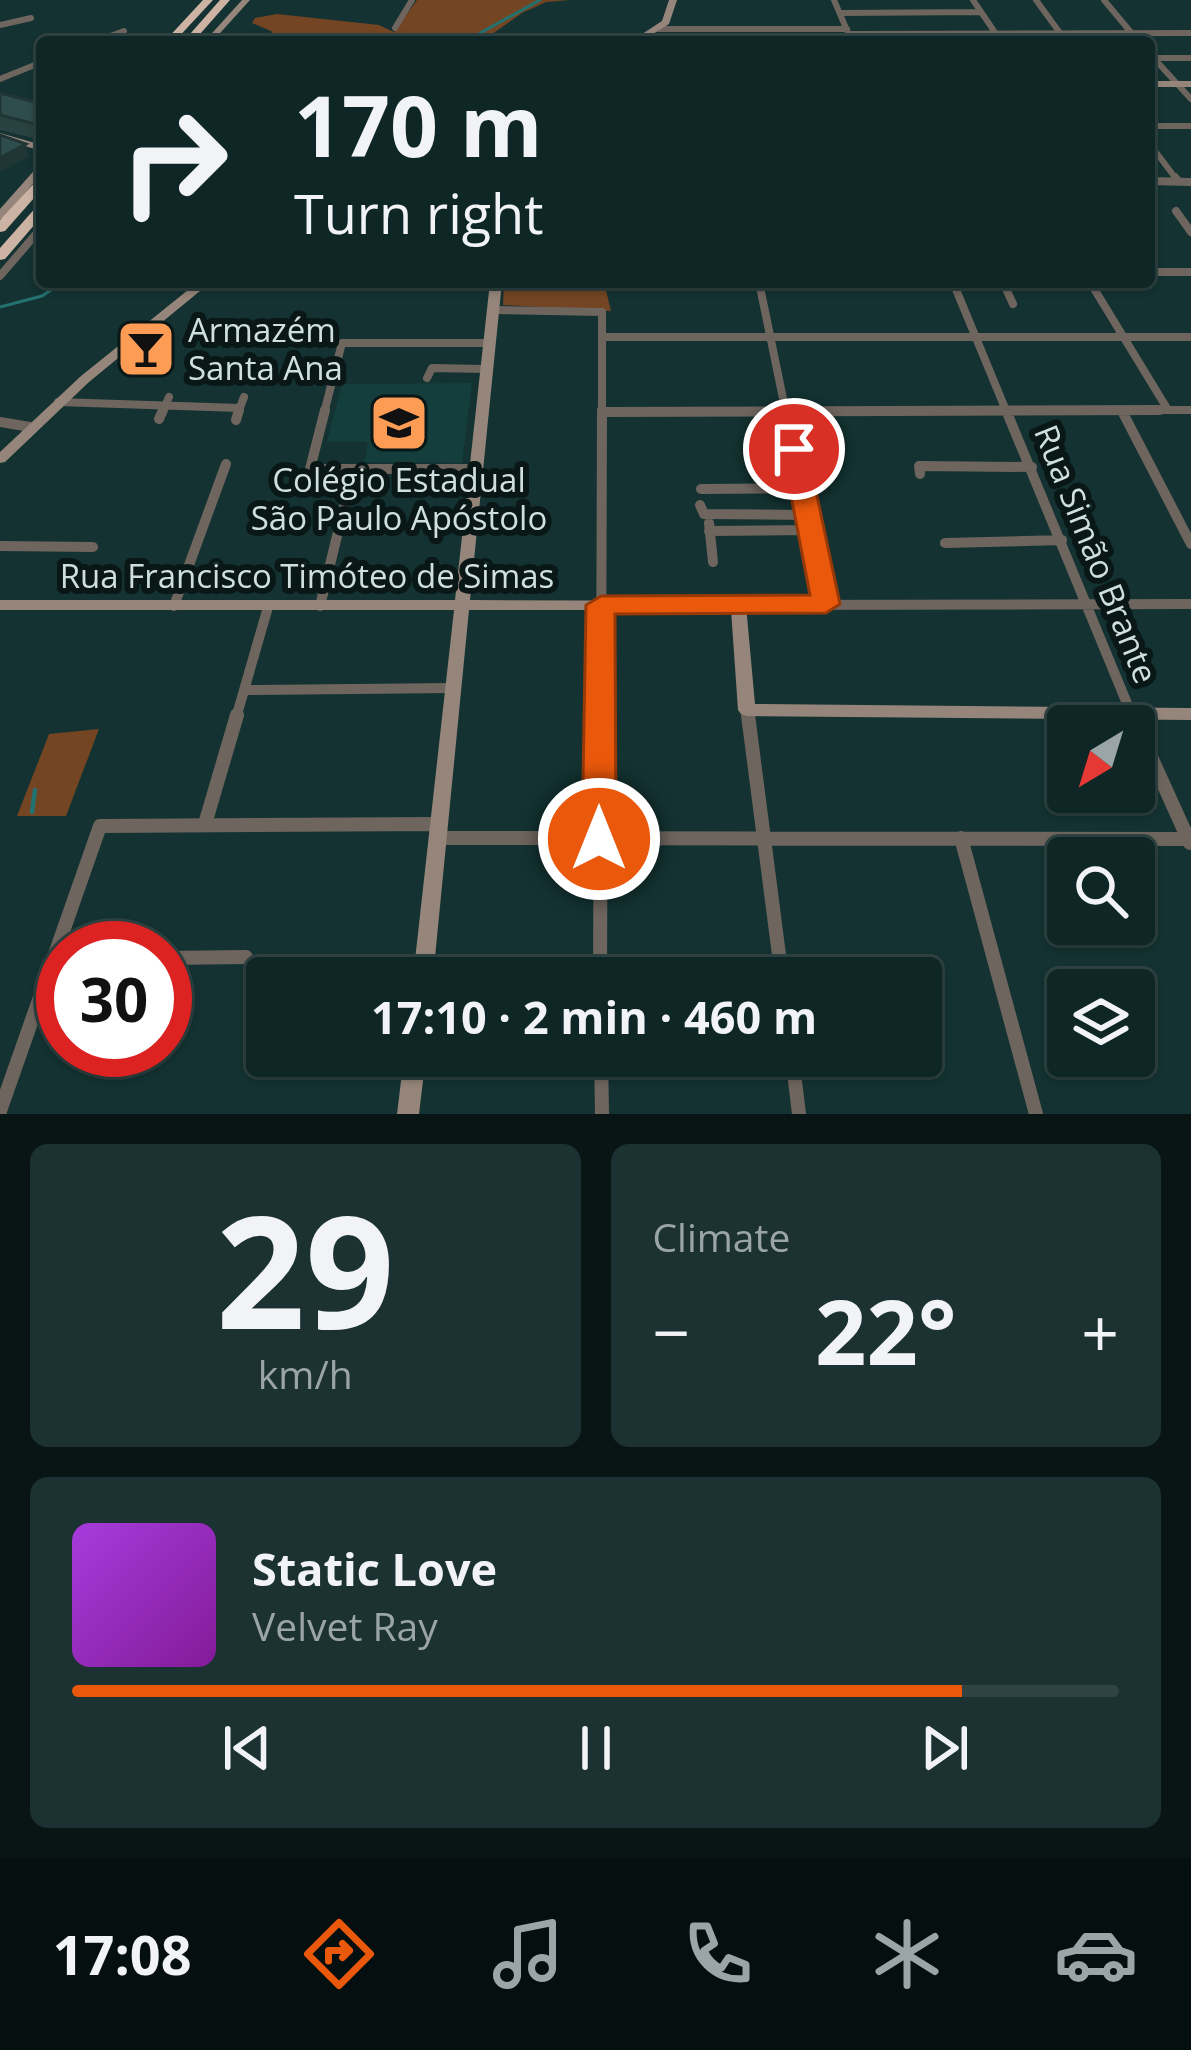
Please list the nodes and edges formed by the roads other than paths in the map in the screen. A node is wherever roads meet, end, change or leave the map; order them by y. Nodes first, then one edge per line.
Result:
1 (246, 0) edge
2 (412, 0) edge
3 (673, 0) edge
4 (834, 0) edge
5 (973, 0) edge
6 (1036, 0) edge
7 (1104, 0) edge
8 (206, 2) edge
9 (223, 3) edge
10 (981, 12) junction
11 (840, 13) junction
12 (31, 18) dead end
13 (0, 25) edge
14 (394, 28) dead end
15 (658, 29) junction
16 (124, 31) dead end
17 (1060, 33) junction
18 (1131, 33) junction
19 (1191, 33) edge
20 (996, 34) junction
21 (849, 35) edge
22 (110, 36) edge
23 (175, 36) edge
24 (193, 36) edge
25 (214, 36) edge
26 (645, 36) edge
27 (1134, 36) edge
28 (1155, 55) edge
29 (1155, 58) edge
30 (1191, 58) edge
31 (36, 64) edge
32 (0, 79) edge
33 (1155, 84) edge
34 (1178, 84) junction
35 (1191, 84) edge
36 (1191, 99) edge
37 (1155, 124) edge
38 (1191, 126) edge
39 (0, 136) edge
40 (36, 146) edge
41 (1155, 151) edge
42 (36, 174) edge
43 (1155, 181) edge
44 (1178, 182) junction
45 (1191, 182) edge
46 (34, 198) edge
47 (1176, 212) dead end
48 (36, 215) edge
49 (0, 216) edge
50 (0, 228) edge
51 (1191, 232) edge
52 (36, 234) edge
53 (0, 256) edge
54 (1155, 272) edge
55 (1191, 272) edge
56 (0, 276) edge
57 (198, 288) edge
58 (495, 288) edge
59 (760, 288) edge
60 (956, 288) edge
61 (1005, 288) edge
62 (1093, 288) edge
63 (1012, 304) dead end
64 (493, 310) junction
65 (772, 336) junction
66 (603, 337) junction
67 (978, 337) junction
68 (1122, 337) junction
69 (1191, 337) edge
70 (488, 343) junction
71 (485, 369) junction
72 (427, 378) dead end
73 (58, 402) junction
74 (166, 402) junction
75 (240, 408) dead end
76 (787, 410) junction
77 (1168, 410) junction
78 (1191, 410) edge
79 (1122, 411) junction
80 (603, 412) junction
81 (1009, 412) junction
82 (159, 419) dead end
83 (0, 422) edge
84 (30, 427) junction
85 (0, 459) edge
86 (226, 464) dead end
87 (1032, 467) junction
88 (474, 469) junction
89 (353, 470) junction
90 (920, 474) dead end
91 (802, 488) junction
92 (701, 489) dead end
93 (700, 505) dead end
94 (808, 515) junction
95 (811, 530) junction
96 (1062, 540) junction
97 (946, 543) dead end
98 (1191, 544) edge
99 (0, 546) edge
100 (93, 547) dead end
101 (713, 562) dead end
102 (737, 604) junction
103 (826, 604) junction
104 (1191, 604) edge
105 (0, 605) edge
106 (601, 605) junction
107 (1089, 605) junction
108 (174, 606) junction
109 (320, 606) junction
110 (464, 606) junction
111 (268, 607) junction
112 (453, 688) junction
113 (246, 689) junction
114 (1128, 705) edge
115 (747, 710) junction
116 (1047, 712) edge
117 (1155, 713) edge
118 (1191, 714) edge
119 (1155, 765) edge
120 (206, 824) junction
121 (437, 831) junction
122 (765, 838) junction
123 (961, 838) junction
124 (599, 839) junction
125 (1190, 841) edge
126 (70, 921) edge
127 (246, 957) dead end
128 (425, 957) edge
129 (600, 957) edge
130 (779, 957) edge
131 (192, 958) edge
132 (36, 1016) edge
133 (412, 1077) edge
134 (601, 1077) edge
135 (795, 1077) edge
136 (0, 1112) edge
137 (408, 1114) edge
138 (602, 1114) edge
139 (799, 1114) edge
140 (1036, 1114) edge

1 - 25 street
2 - 14 street
3 - 15 street
4 - 11 street
5 - 10 street
6 - 17 street
7 - 18 street
8 - 9 highway
8 - 23 highway
9 - 24 highway
10 - 11 street
10 - 20 street
11 - 21 street
12 - 13 street
15 - 21 street
15 - 26 street
16 - 22 street
17 - 18 street
17 - 20 street
18 - 19 street
18 - 27 street
20 - 21 street
28 - 30 street
29 - 34 street
31 - 32 street
33 - 34 street
34 - 35 street
34 - 36 street
37 - 38 street
39 - 40 street
41 - 44 street
42 - 49 street
43 - 44 street
44 - 45 street
46 - 50 highway
47 - 51 street
48 - 53 highway
52 - 56 street
54 - 55 street
57 - 73 street
58 - 64 street
59 - 65 street
60 - 67 street, Rua Simão Brante
61 - 63 street
62 - 68 street
64 - 66 street
64 - 70 street
65 - 66 street
65 - 67 street
65 - 76 street
66 - 80 street
67 - 68 street
67 - 81 street, Rua Simão Brante
68 - 69 street
68 - 77 street
70 - 71 street
70 - 89 street
71 - 72 street
71 - 88 street
73 - 74 street
73 - 84 street
74 - 75 street
74 - 82 street
76 - 80 street
76 - 81 street
76 - 91 street
77 - 78 street
77 - 79 street
79 - 81 street
79 - 98 street
80 - 106 street
81 - 87 street, Rua Simão Brante
83 - 84 street
84 - 85 street
86 - 108 street
87 - 90 street
87 - 96 street, Rua Simão Brante
88 - 89 street
88 - 110 street
89 - 109 street
91 - 92 street
91 - 94 street
93 - 94 street
94 - 95 street
95 - 101 street
95 - 103 street
96 - 97 street
96 - 107 street, Rua Simão Brante
99 - 100 street
102 - 103 street, Rua Francisco Timóteo de Simas
102 - 106 street, Rua Francisco Timóteo de Simas
102 - 115 street
103 - 107 street, Rua Francisco Timóteo de Simas
104 - 107 street, Rua Francisco Timóteo de Simas
105 - 108 street, Rua Francisco Timóteo de Simas
106 - 110 street, Rua Francisco Timóteo de Simas
106 - 124 street
107 - 114 street, Rua Simão Brante
108 - 111 street, Rua Francisco Timóteo de Simas
109 - 110 street, Rua Francisco Timóteo de Simas
109 - 111 street, Rua Francisco Timóteo de Simas
110 - 112 street
111 - 113 street
112 - 113 street
112 - 121 street
113 - 120 street
115 - 116 street
115 - 122 street
117 - 118 street
119 - 125 street, Rua Simão Brante
120 - 121 street
120 - 126 street
121 - 124 street
121 - 128 street
122 - 123 street
122 - 124 street
122 - 130 street
123 - 125 street
123 - 140 street
124 - 129 street
127 - 131 street
132 - 136 street
133 - 137 street
134 - 138 street
135 - 139 street

